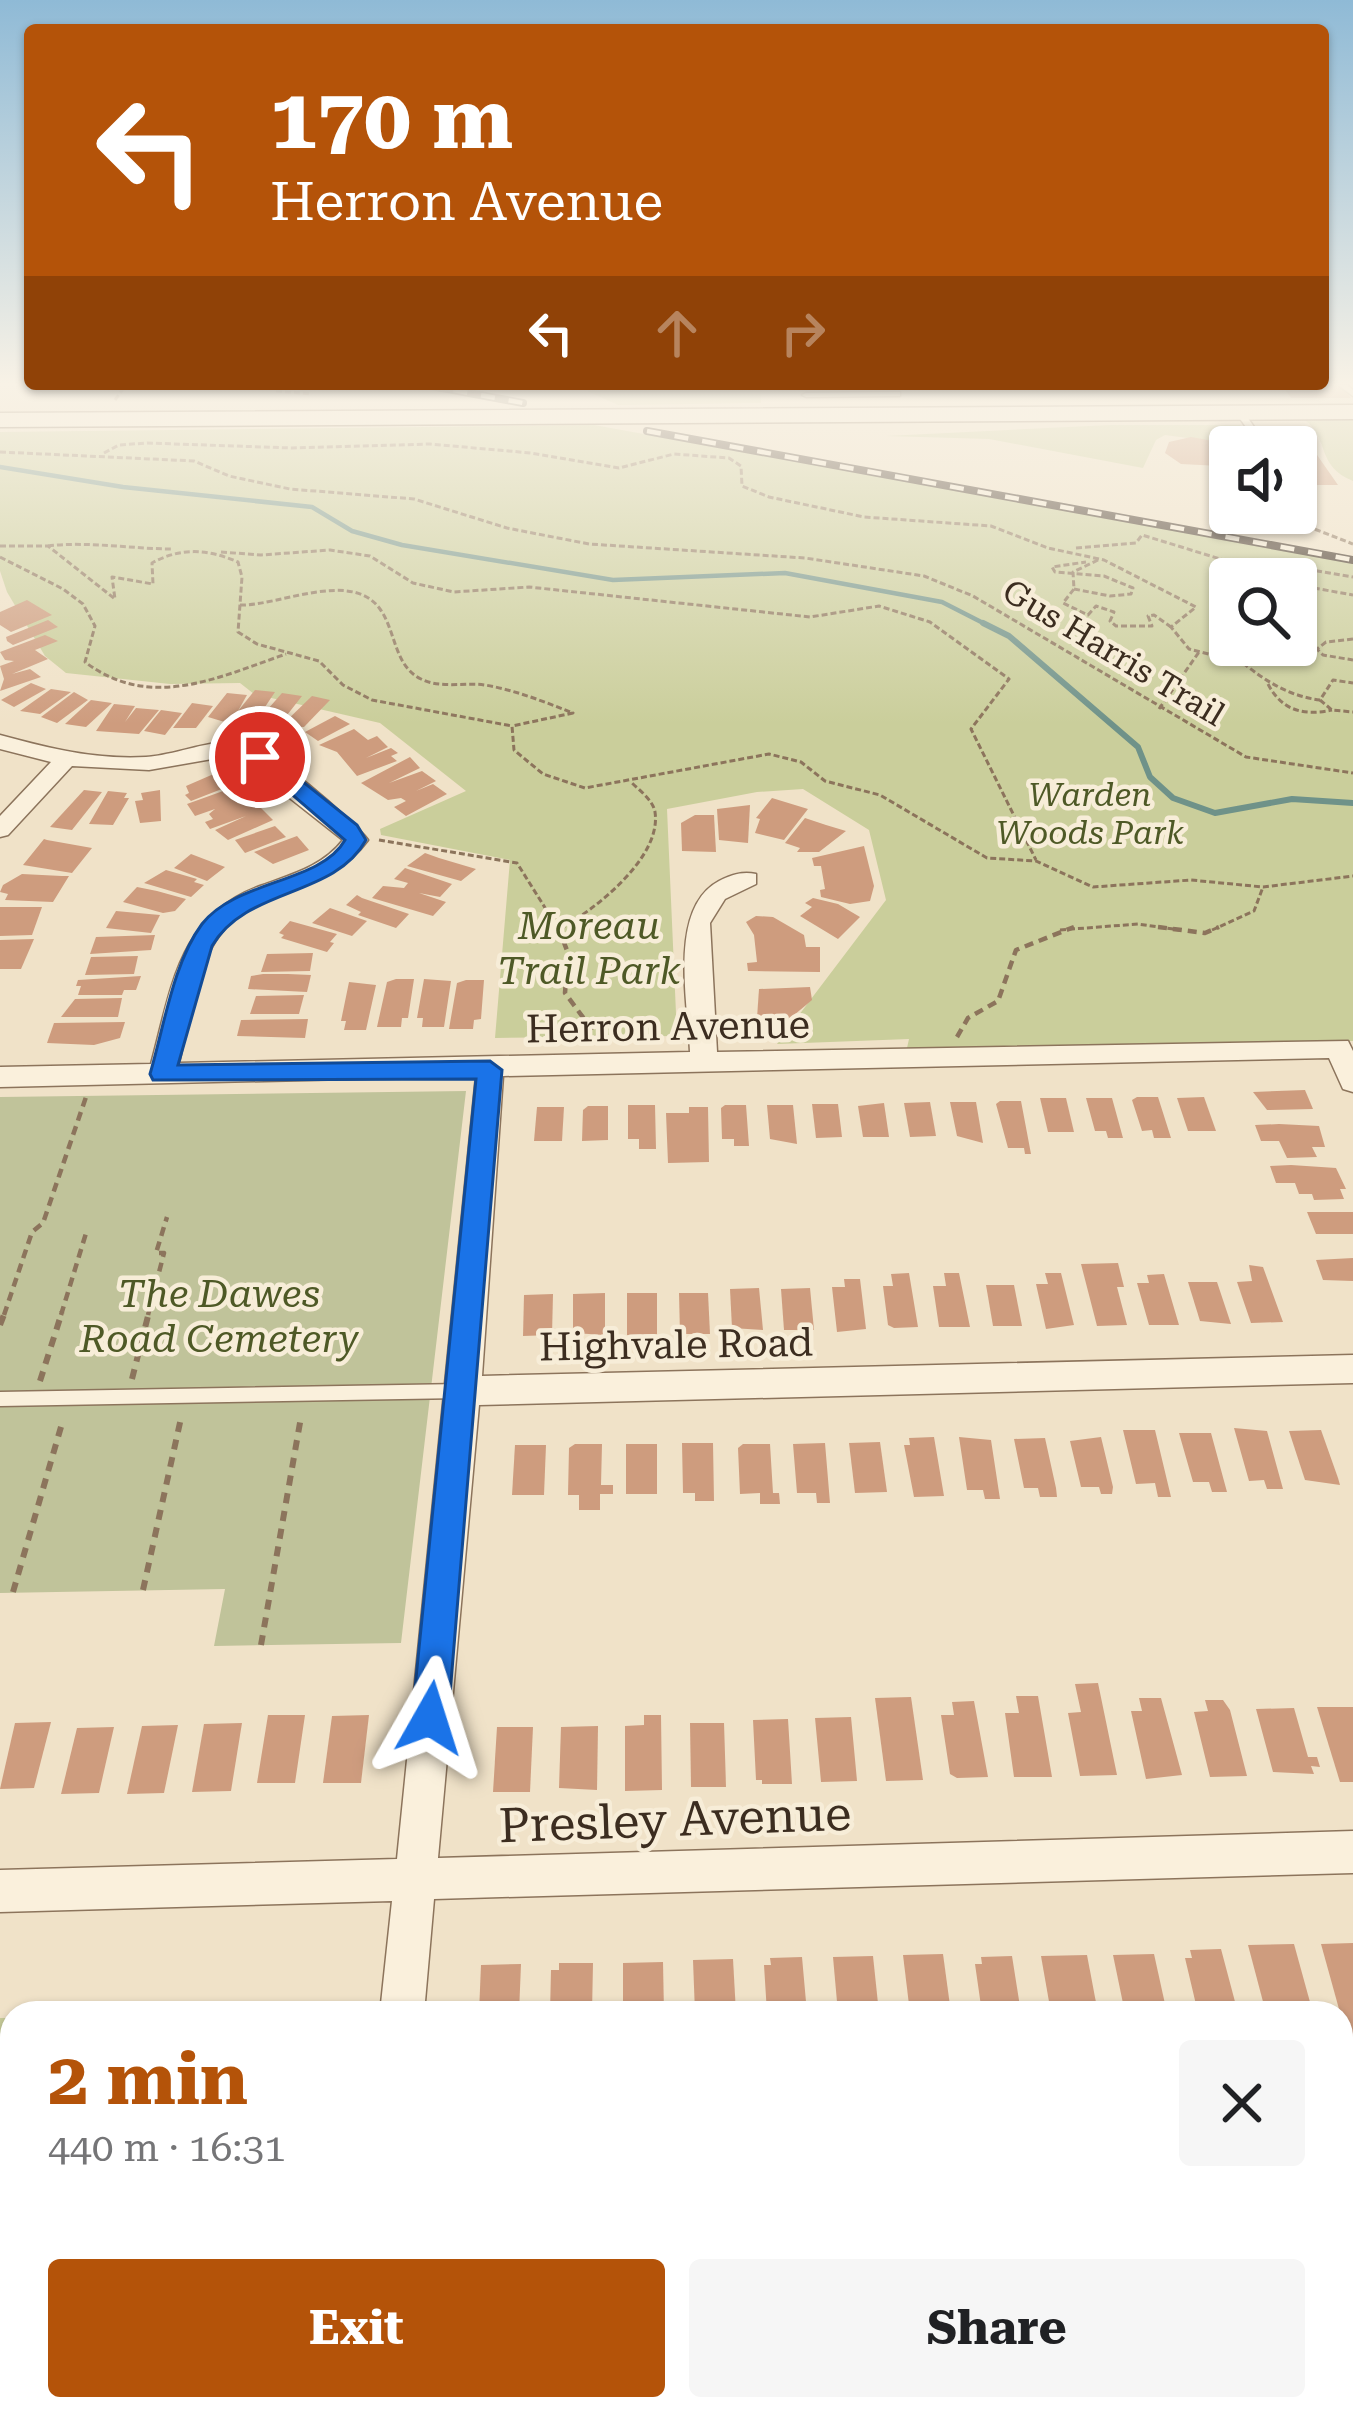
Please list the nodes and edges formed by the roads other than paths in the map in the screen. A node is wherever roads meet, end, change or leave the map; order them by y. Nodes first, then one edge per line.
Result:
1 (0, 742) edge
2 (66, 759) junction
3 (0, 830) edge
4 (747, 879) dead end
5 (704, 1065) junction
6 (490, 1070) junction
7 (162, 1074) junction
8 (0, 1077) edge
9 (1353, 1082) edge
10 (1353, 1370) edge
11 (464, 1390) junction
12 (0, 1399) edge
13 (1353, 1852) edge
14 (415, 1878) junction
15 (0, 1891) edge
16 (403, 2001) edge

1 - 2 street
2 - 3 street
2 - 7 street
4 - 5 street
5 - 6 street, Herron Avenue
5 - 9 street, Herron Avenue
6 - 7 street, Herron Avenue
6 - 11 street
7 - 8 street, Herron Avenue
10 - 11 street, Highvale Road
11 - 12 lane, Highvale Road
11 - 14 street
13 - 14 street, Presley Avenue
14 - 15 street, Presley Avenue
14 - 16 street

